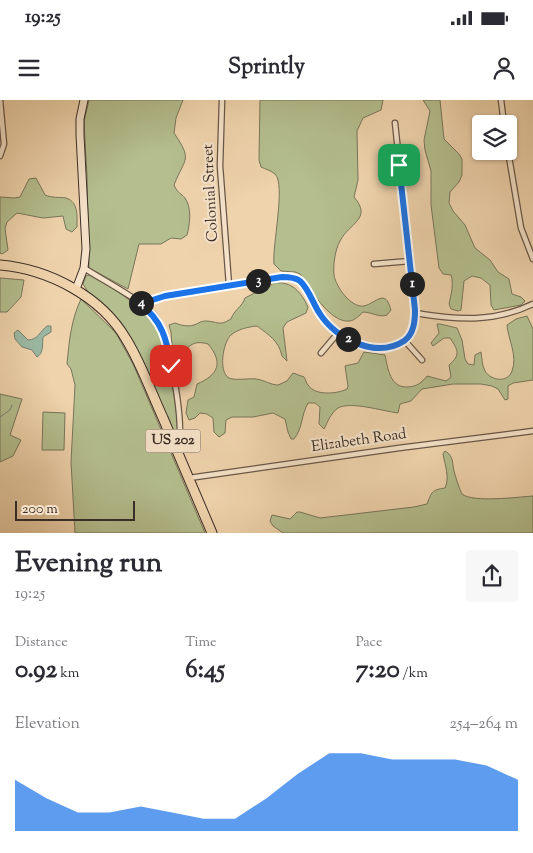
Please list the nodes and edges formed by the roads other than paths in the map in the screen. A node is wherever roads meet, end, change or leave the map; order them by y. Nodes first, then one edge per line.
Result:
1 (0, 100) edge
2 (84, 100) edge
3 (222, 100) edge
4 (501, 100) edge
5 (503, 115) edge
6 (394, 123) dead end
7 (0, 156) edge
8 (510, 160) edge
9 (533, 259) edge
10 (410, 261) junction
11 (374, 264) dead end
12 (0, 265) edge
13 (84, 268) junction
14 (229, 285) junction
15 (76, 289) junction
16 (140, 304) junction
17 (533, 304) edge
18 (415, 314) junction
19 (338, 333) junction
20 (405, 340) junction
21 (321, 353) dead end
22 (422, 360) dead end
23 (533, 432) edge
24 (179, 441) dead end
25 (189, 478) junction
26 (212, 533) edge

1 - 7 street
2 - 13 street
3 - 14 street, Colonial Street
4 - 5 street
6 - 10 street
8 - 9 street
10 - 11 street
10 - 18 street
12 - 15 highway, US 202
13 - 15 street
13 - 16 street
14 - 16 street
14 - 19 street
15 - 25 highway, US 202
16 - 24 street
17 - 18 street
18 - 20 street
19 - 20 street
19 - 21 street
20 - 22 street
23 - 25 street, Elizabeth Road
25 - 26 highway, US 202

